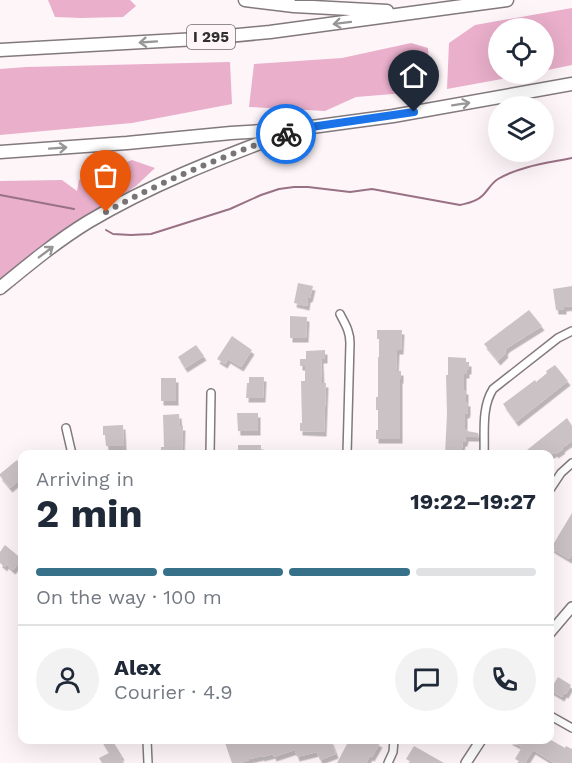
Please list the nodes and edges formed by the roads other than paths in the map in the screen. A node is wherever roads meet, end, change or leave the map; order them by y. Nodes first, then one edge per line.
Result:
1 (245, 0) edge
2 (507, 0) edge
3 (421, 13) junction
4 (0, 50) edge
5 (572, 84) edge
6 (297, 129) junction
7 (0, 152) edge
8 (0, 288) edge
9 (340, 314) dead end
10 (572, 331) edge
11 (211, 393) dead end
12 (66, 428) dead end
13 (71, 450) edge
14 (210, 450) edge
15 (347, 450) edge
16 (484, 450) edge
17 (572, 463) edge
18 (554, 484) edge
19 (572, 607) edge
20 (554, 628) edge
21 (554, 719) edge
22 (572, 728) edge
23 (147, 744) edge
24 (394, 744) edge
25 (478, 744) edge
26 (148, 763) edge
27 (388, 763) edge
28 (466, 763) edge

1 - 3 highway
2 - 3 highway, I 295
3 -> 4 highway, I 295
6 -> 5 highway
7 -> 6 highway
8 -> 6 highway
9 - 15 street
10 - 16 street
11 - 14 street
12 - 13 street
17 - 18 street
19 - 20 street
21 - 22 street
23 - 26 street
24 - 27 street
25 - 28 street

